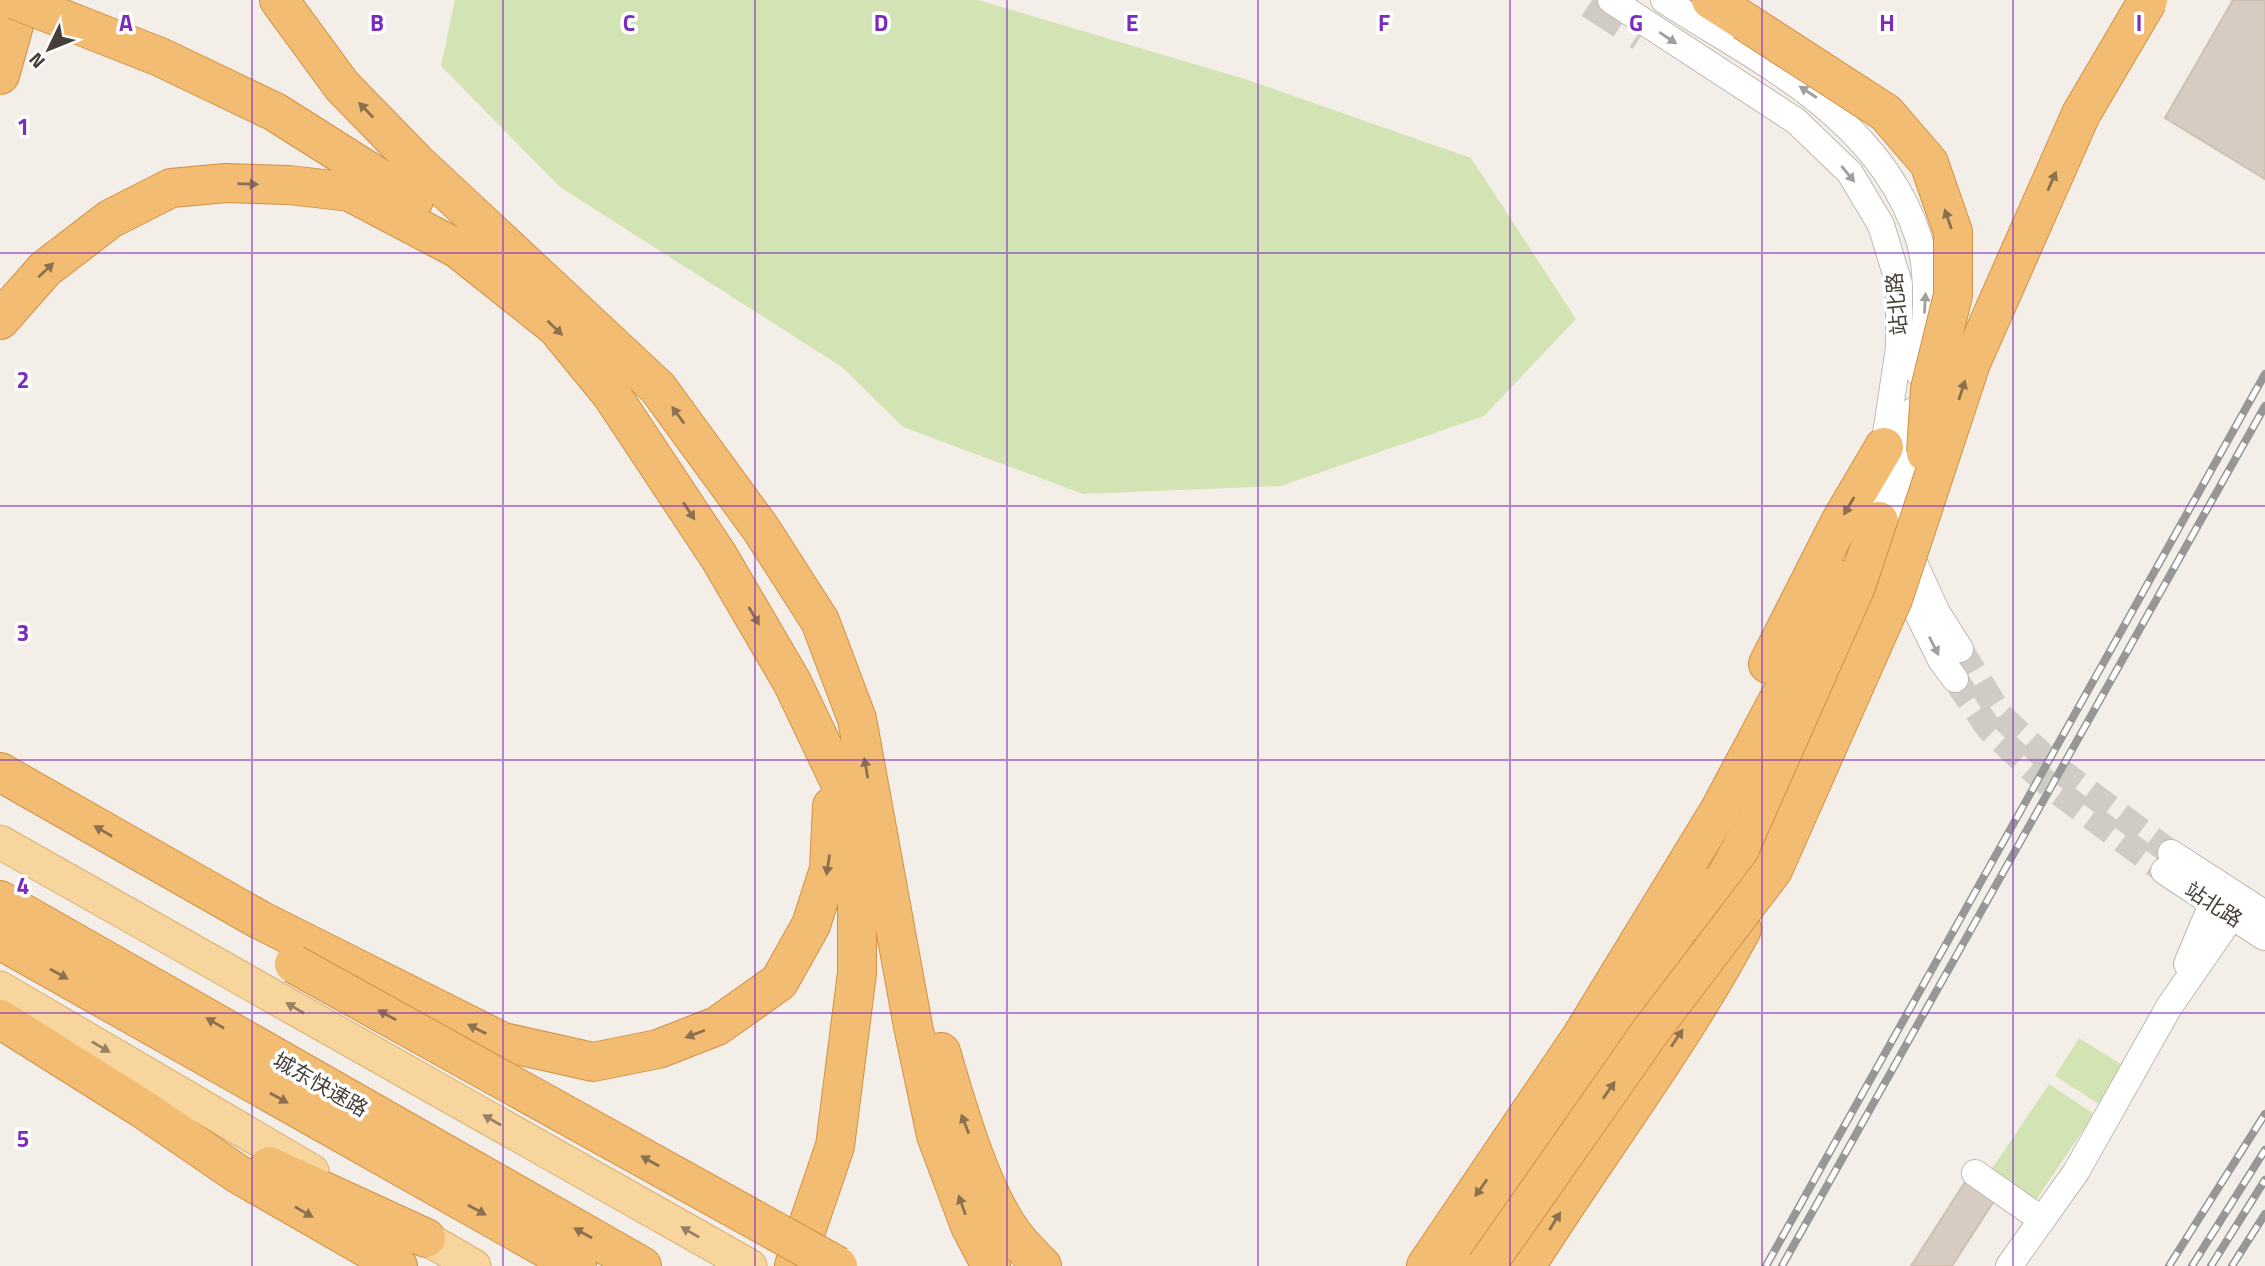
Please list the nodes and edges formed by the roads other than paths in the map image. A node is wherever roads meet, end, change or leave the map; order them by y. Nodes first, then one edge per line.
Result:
1 (15, 0) edge
2 (21, 0) edge
3 (279, 0) edge
4 (1611, 0) edge
5 (1664, 0) edge
6 (1711, 0) edge
7 (2148, 0) edge
8 (78, 9) edge
9 (0, 75) edge
10 (522, 258) junction
11 (526, 303) junction
12 (0, 320) edge
13 (1930, 389) junction
14 (1884, 447) junction
15 (1879, 521) junction
16 (1893, 599) junction
17 (1960, 649) tunnel mouth
18 (1955, 679) tunnel mouth
19 (792, 682) junction
20 (0, 772) edge
21 (0, 802) edge
22 (878, 835) junction
23 (0, 842) edge
24 (2167, 862) tunnel mouth
25 (1773, 870) junction
26 (0, 900) edge
27 (2227, 901) junction
28 (892, 912) junction
29 (2264, 926) edge
30 (0, 940) edge
31 (0, 988) edge
32 (1665, 1012) junction
33 (1625, 1018) junction
34 (0, 1019) edge
35 (1581, 1037) junction
36 (143, 1109) junction
37 (844, 1145) junction
38 (1975, 1173) dead end
39 (2042, 1220) junction
40 (426, 1238) junction
41 (392, 1263) edge
42 (1427, 1265) edge
43 (474, 1266) edge
44 (577, 1266) edge
45 (642, 1266) edge
46 (750, 1266) edge
47 (794, 1266) edge
48 (817, 1266) edge
49 (838, 1266) edge
50 (991, 1266) edge
51 (1042, 1266) edge
52 (1466, 1266) edge
53 (1486, 1266) edge
54 (1526, 1266) edge
55 (2009, 1266) edge

1 - 8 highway, bridge
2 - 9 highway
10 -> 3 highway
4 -> 14 street, 站北路
17 -> 5 street, 站北路
13 -> 6 highway, bridge
16 -> 7 highway, bridge
8 - 10 highway
8 - 11 highway
22 -> 10 highway
12 -> 11 highway
11 -> 19 highway
13 - 16 highway, bridge
13 - 32 highway, bridge
14 - 15 street, 站北路
14 -> 35 highway
15 -> 18 street, 站北路
15 - 33 highway
16 - 25 highway, bridge
19 -> 20 highway
19 - 37 highway
49 -> 21 highway, bridge
22 - 28 highway
22 - 37 highway
46 -> 23 main road
24 - 27 street, 站北路
25 - 32 highway, bridge
54 -> 25 highway, bridge
45 -> 26 highway, 城东快速路
27 - 29 street, 站北路
27 - 39 street
50 -> 28 highway
51 -> 28 highway
30 -> 44 highway, 城东快速路
31 -> 40 main road
53 -> 32 highway, bridge
33 - 35 highway
33 - 52 highway
34 - 36 highway
35 -> 42 highway
36 - 40 highway
36 -> 41 highway
37 - 47 highway
37 - 48 highway
38 - 39 street
39 - 55 street
40 - 43 main road

